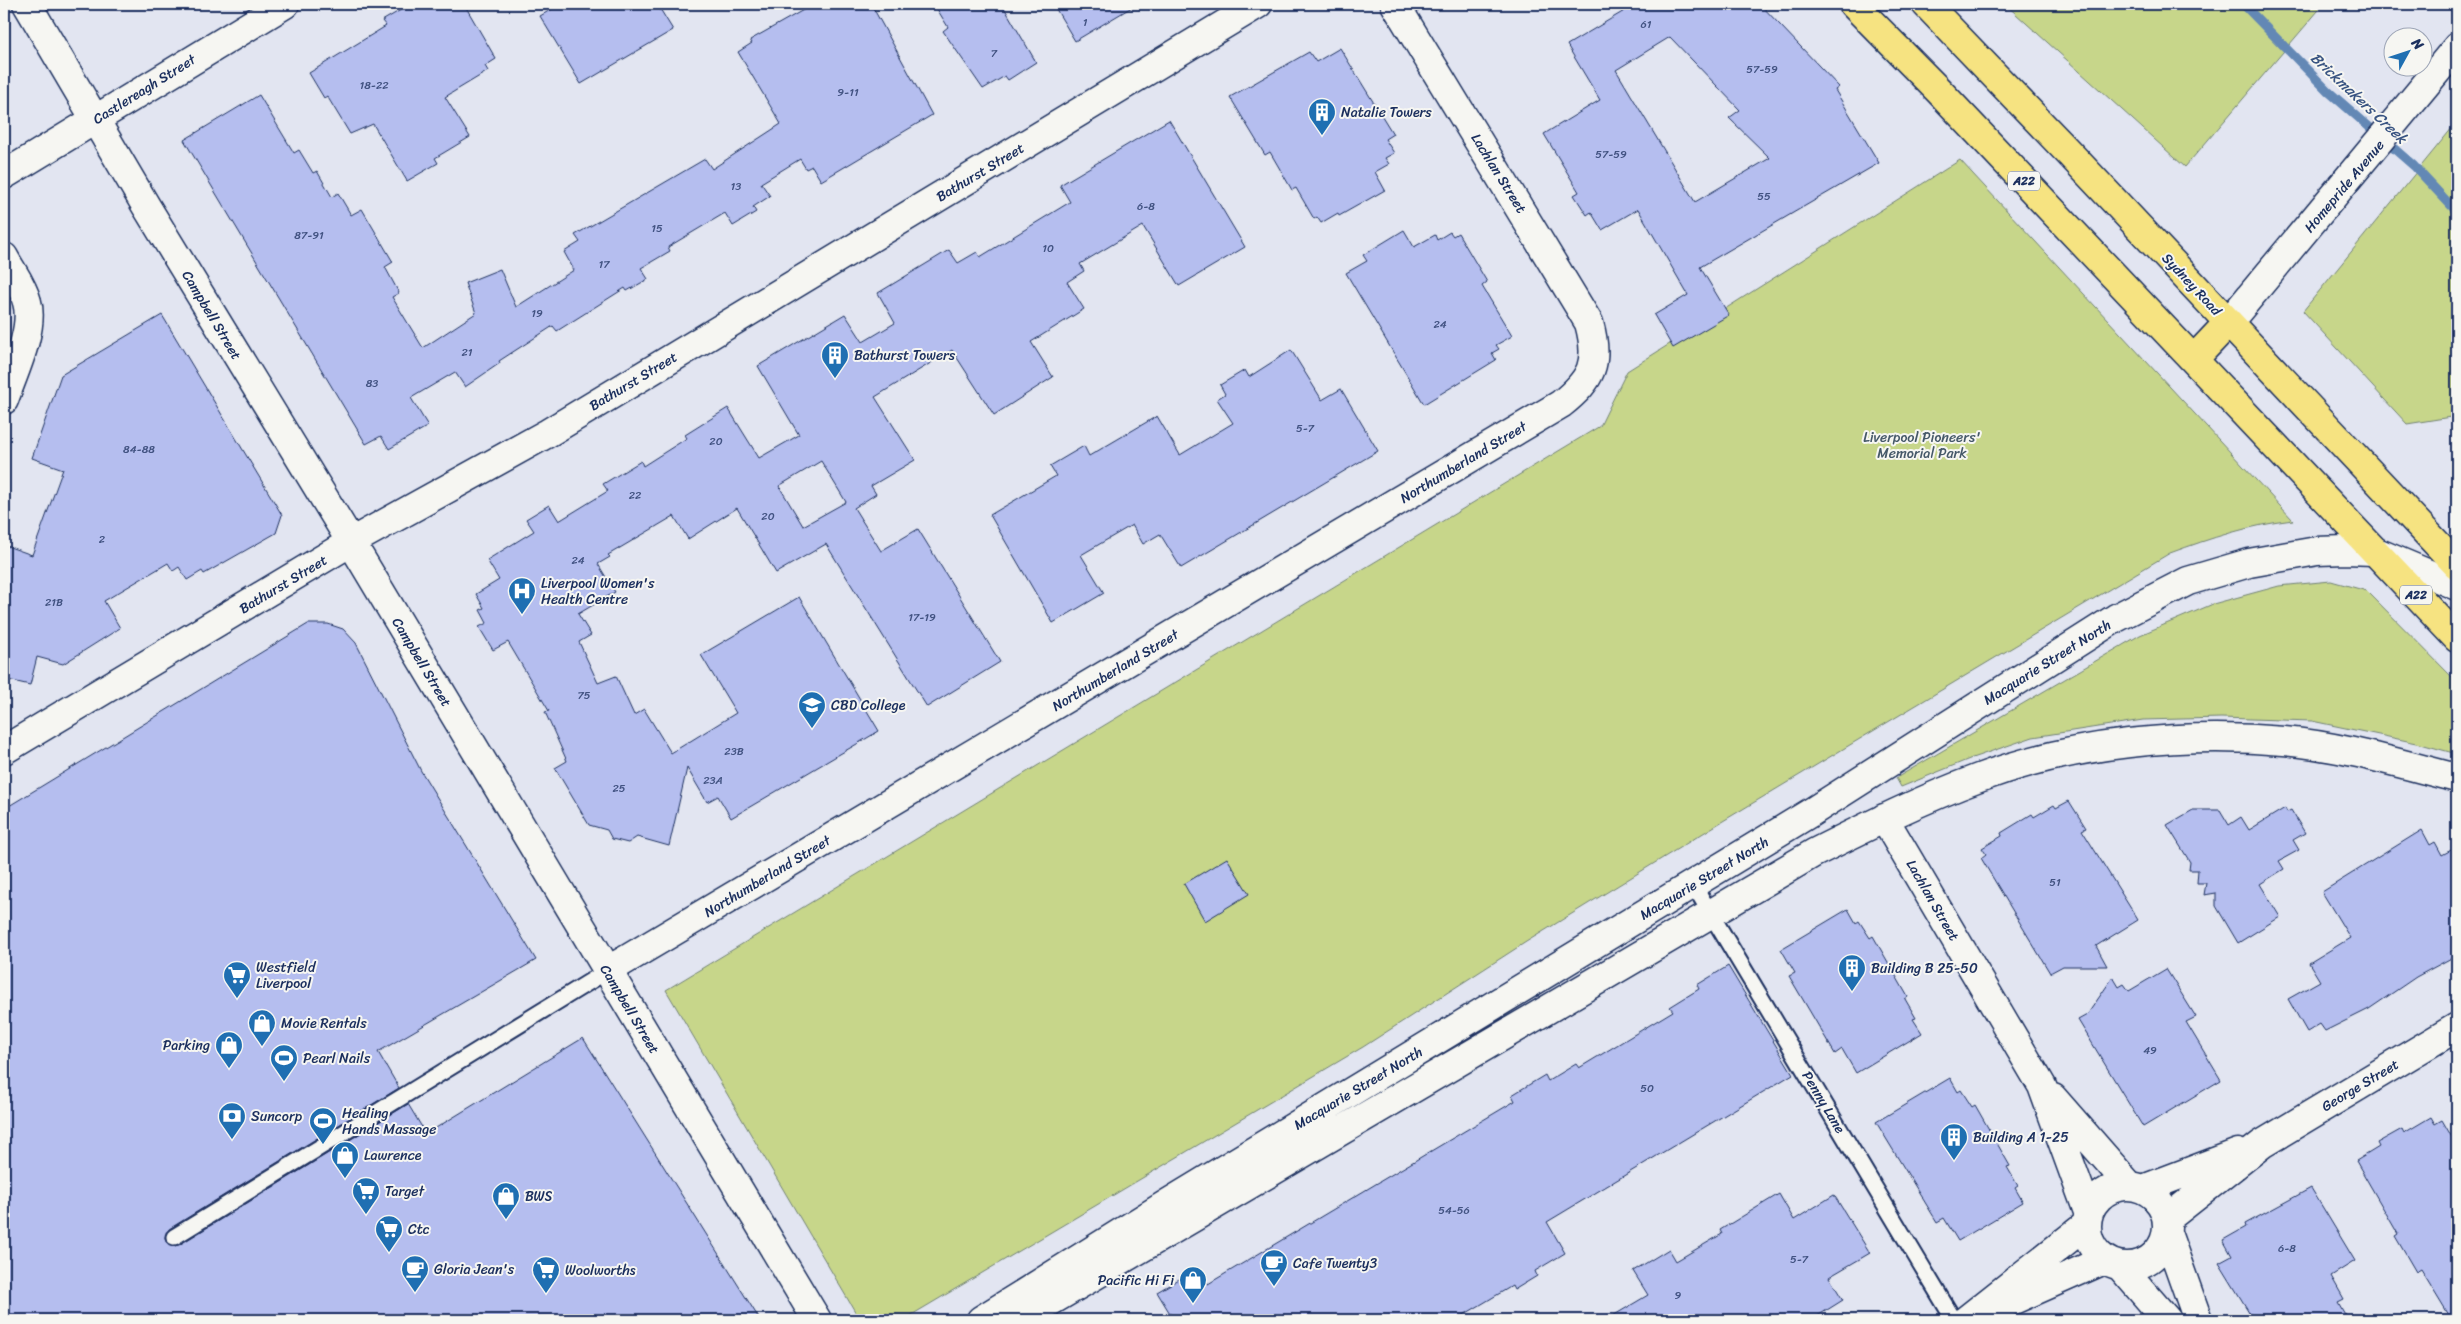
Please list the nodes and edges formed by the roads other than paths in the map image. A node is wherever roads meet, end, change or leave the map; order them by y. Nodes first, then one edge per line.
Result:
1 (27, 4) edge
2 (286, 4) edge
3 (1258, 4) edge
4 (1395, 4) edge
5 (1853, 4) edge
6 (1926, 4) edge
7 (2457, 47) edge
8 (96, 119) junction
9 (4, 175) edge
10 (4, 257) edge
11 (2228, 323) junction
12 (1595, 346) joint
13 (2194, 360) junction
14 (4, 400) edge
15 (351, 542) junction
16 (2374, 551) junction
17 (2457, 565) edge
18 (2457, 586) edge
19 (2457, 638) edge
20 (4, 750) edge
21 (2457, 778) edge
22 (1884, 818) junction
23 (1693, 884) junction
24 (1711, 914) junction
25 (607, 971) junction
26 (2457, 1026) edge
27 (2042, 1086) junction
28 (2262, 1144) junction
29 (2137, 1187) junction
30 (2087, 1219) junction
31 (2167, 1226) junction
32 (174, 1237) dead end
33 (2113, 1264) junction
34 (816, 1320) edge
35 (981, 1320) edge
36 (1018, 1320) edge
37 (1954, 1320) edge
38 (1967, 1320) edge
39 (2167, 1320) edge
40 (2198, 1320) edge

1 - 8 street, Campbell Street
2 - 8 street, Castlereagh Street
3 - 15 street, Bathurst Street
4 - 12 street, Lachlan Street
5 - 13 highway, A22
6 - 11 highway, Sydney Road
7 - 11 street, Homepride Avenue
8 - 9 street, Castlereagh Street
8 - 15 street, Campbell Street
10 - 14 street
11 - 13 highway
11 - 17 highway, Sydney Road
12 - 25 street, Northumberland Street
13 - 16 highway, A22
15 - 20 street, Bathurst Street
15 - 25 street, Campbell Street
16 - 18 street, Macquarie Street North
16 - 19 highway, A22
16 - 23 street, Macquarie Street North
21 - 22 street, Macquarie Street North
22 - 24 street, Macquarie Street North
22 - 27 street, Lachlan Street
23 - 24 lane, Penny Lane
23 - 35 street, Macquarie Street North
24 - 36 street, Macquarie Street North
24 - 37 lane, Penny Lane
25 - 32 lane
25 - 34 street, Campbell Street
26 - 28 street, George Street
27 - 29 street, Lachlan Street
27 - 30 street, Lachlan Street
28 - 29 street, George Street
28 - 31 street, George Street
29 - 30 street
29 - 31 street
30 - 33 street
30 - 38 street
31 - 33 street
31 - 40 street
33 - 38 street
33 - 39 street

